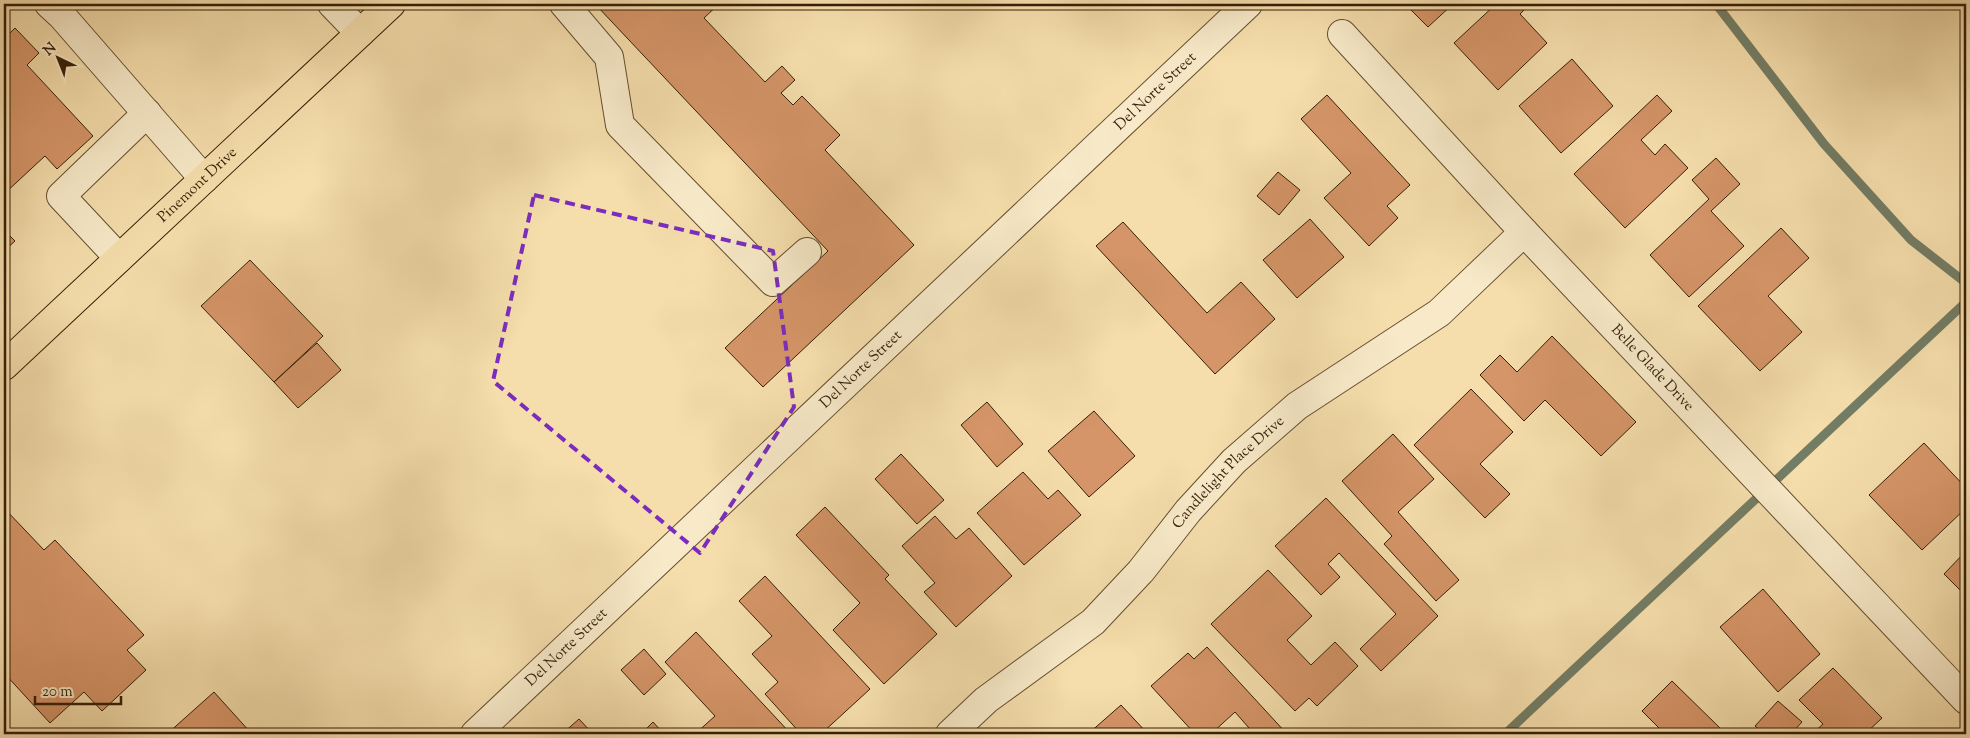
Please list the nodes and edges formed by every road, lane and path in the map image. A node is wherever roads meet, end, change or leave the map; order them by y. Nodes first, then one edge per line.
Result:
1 (49, 4) edge
2 (332, 4) edge
3 (391, 4) edge
4 (564, 4) edge
5 (1248, 4) edge
6 (360, 33) junction
7 (1342, 34) dead end
8 (147, 113) junction
9 (204, 179) junction
10 (1524, 232) junction
11 (807, 252) dead end
12 (119, 258) junction
13 (4, 366) edge
14 (1966, 700) edge
15 (475, 734) edge
16 (950, 734) edge

1 - 8 street
2 - 6 street
3 - 6 main road, Pinemont Drive
4 - 11 street
5 - 15 street, Del Norte Street
6 - 9 main road, Pinemont Drive
7 - 10 street, Belle Glade Drive
8 - 9 street
8 - 12 street
9 - 12 main road, Pinemont Drive
10 - 14 street, Belle Glade Drive
10 - 16 street, Candlelight Place Drive
12 - 13 main road, Pinemont Drive

